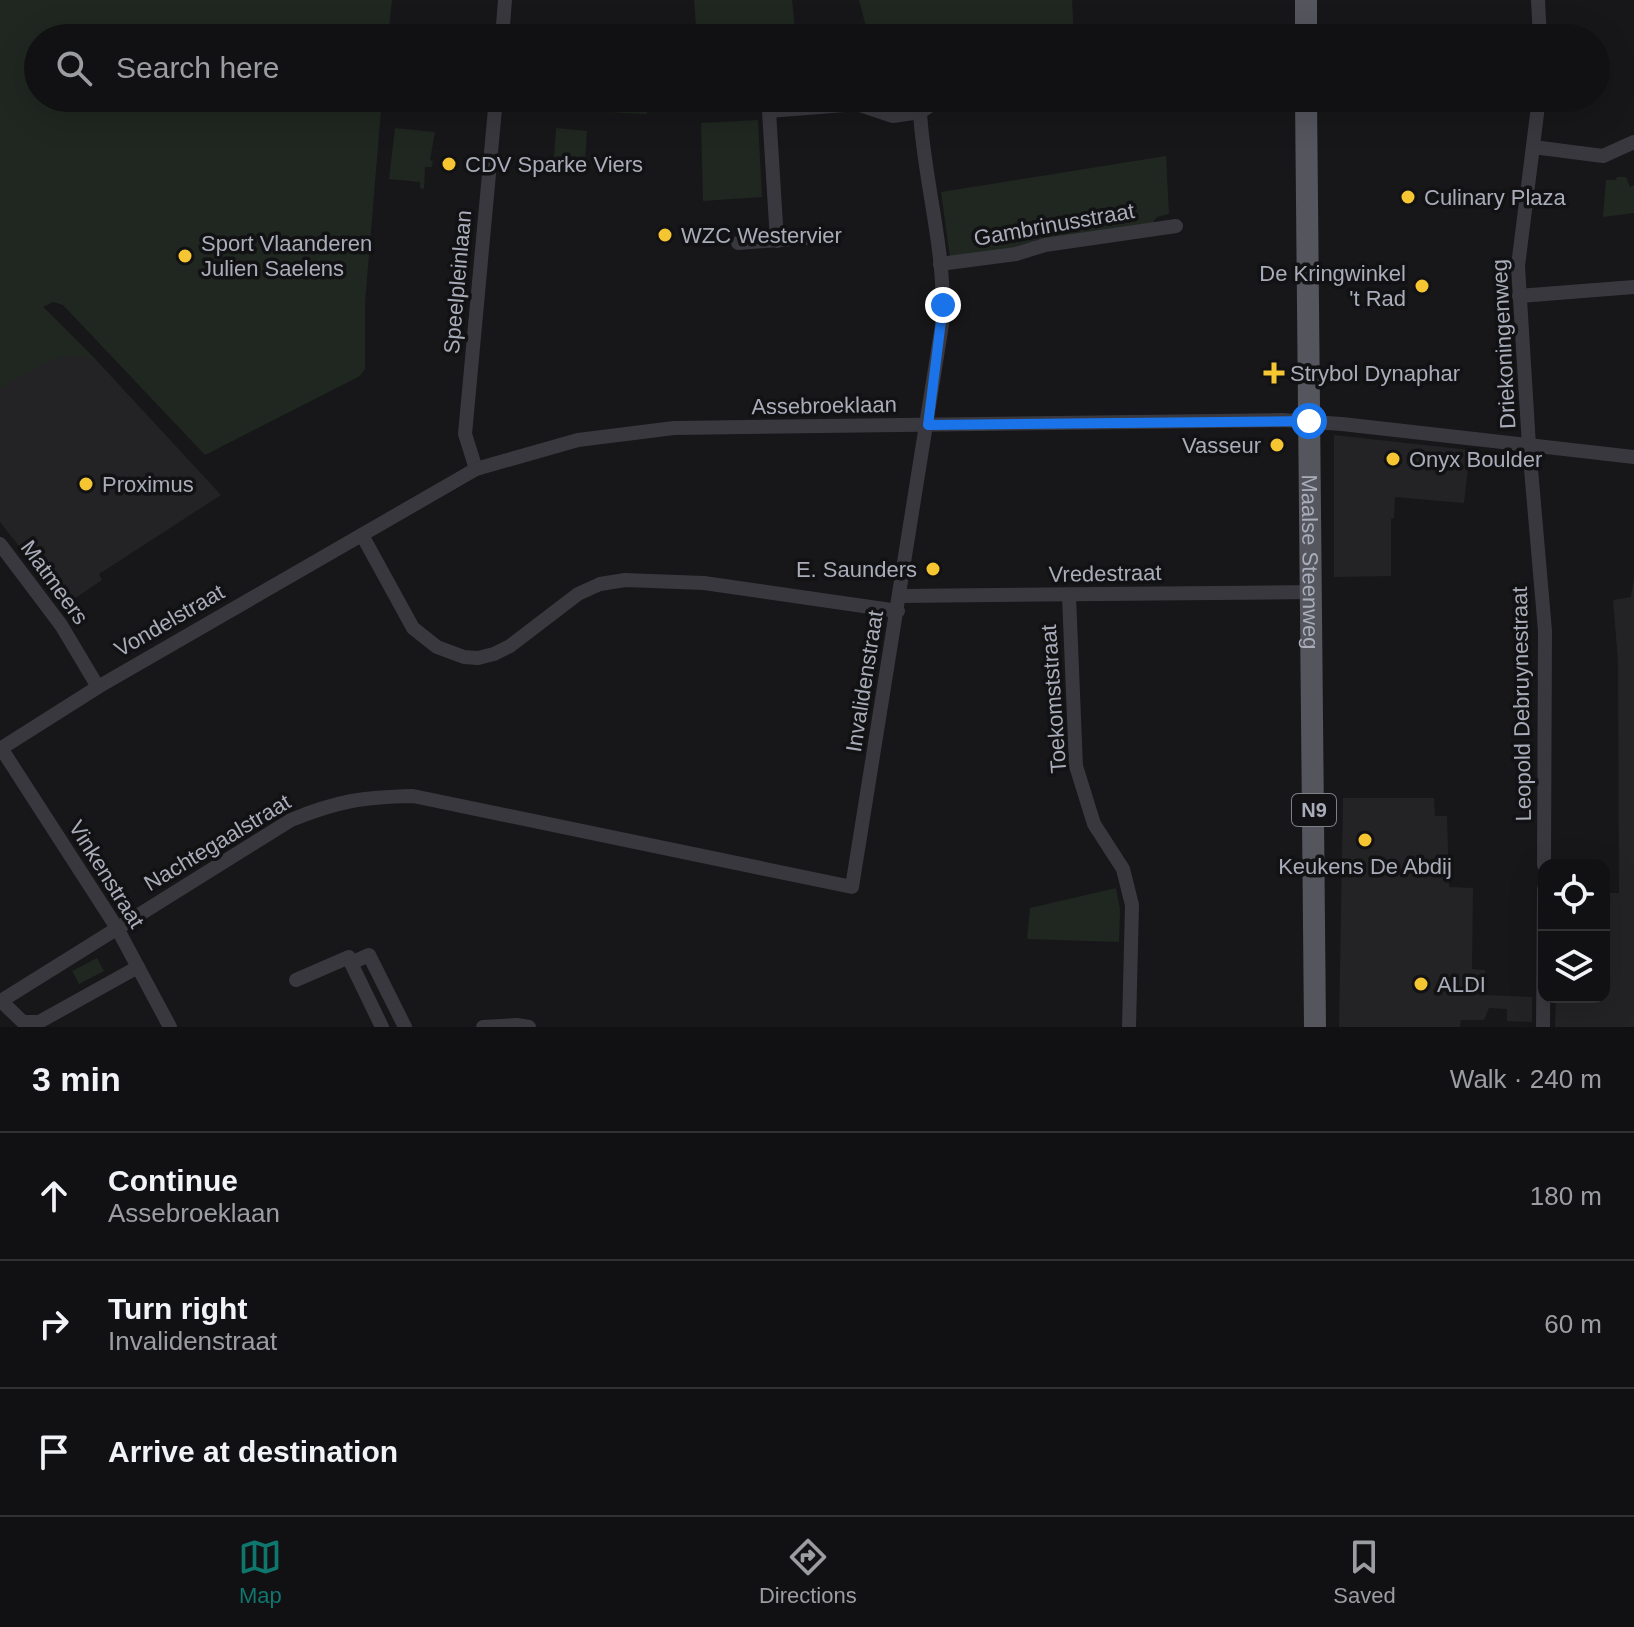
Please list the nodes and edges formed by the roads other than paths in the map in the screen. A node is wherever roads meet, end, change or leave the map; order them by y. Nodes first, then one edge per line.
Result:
1 (505, 0) edge
2 (1306, 0) edge
3 (1538, 0) edge
4 (503, 24) edge
5 (1306, 24) edge
6 (1539, 24) edge
7 (495, 112) edge
8 (769, 112) edge
9 (881, 112) edge
10 (920, 112) joint
11 (1306, 112) edge
12 (1537, 112) edge
13 (1634, 142) edge
14 (1533, 147) junction
15 (1176, 226) dead end
16 (820, 237) dead end
17 (777, 241) junction
18 (738, 243) dead end
19 (940, 264) junction
20 (1634, 287) edge
21 (1519, 296) junction
22 (1309, 421) junction
23 (928, 425) junction
24 (1529, 446) junction
25 (1634, 457) edge
26 (476, 469) junction
27 (362, 535) junction
28 (0, 544) edge
29 (1311, 592) junction
30 (1069, 596) junction
31 (899, 603) junction
32 (98, 687) junction
33 (0, 748) edge
34 (486, 810) joint
35 (1544, 859) edge
36 (117, 928) junction
37 (1544, 931) edge
38 (351, 963) junction
39 (138, 967) junction
40 (296, 980) dead end
41 (170, 1027) edge
42 (382, 1027) edge
43 (405, 1027) edge
44 (483, 1027) edge
45 (529, 1027) edge
46 (1129, 1027) edge
47 (1315, 1027) edge
48 (1543, 1027) edge

1 - 4 street
2 - 5 main road
3 - 6 street
7 - 26 street, Speelpleinlaan
8 - 17 street
9 - 10 street
10 - 19 street, Invalidenstraat
11 - 22 main road, Maalse Steenweg / N9
12 - 14 street, Driekoningenweg
13 - 14 street
14 - 21 street, Driekoningenweg
15 - 19 street, Gambrinusstraat
16 - 17 street
17 - 18 street
19 - 23 street, Invalidenstraat
20 - 21 street
21 - 24 street, Driekoningenweg
22 - 23 street, Assebroeklaan
22 - 24 street, Assebroeklaan
22 - 29 main road, Maalse Steenweg / N9
23 - 26 street, Assebroeklaan
23 - 31 street, Invalidenstraat
24 - 25 street, Assebroeklaan
24 - 35 street, Leopold Debruynestraat
26 - 27 street, Assebroeklaan
27 - 31 street, Vredestraat
27 - 32 street, Vondelstraat
28 - 32 street, Matmeers
29 - 30 street, Vredestraat
29 - 47 main road, Maalse Steenweg / N9
30 - 31 street, Vredestraat
30 - 46 street, Toekomststraat
31 - 34 street, Invalidenstraat
32 - 33 street, Vondelstraat
33 - 36 street, Vinkenstraat
34 - 36 street, Nachtegaalstraat
36 - 39 street, Vinkenstraat
36 - 39 street, Nachtegaalstraat
37 - 48 street
38 - 40 street
38 - 42 street
38 - 43 street
39 - 41 street, Vinkenstraat
44 - 45 street

